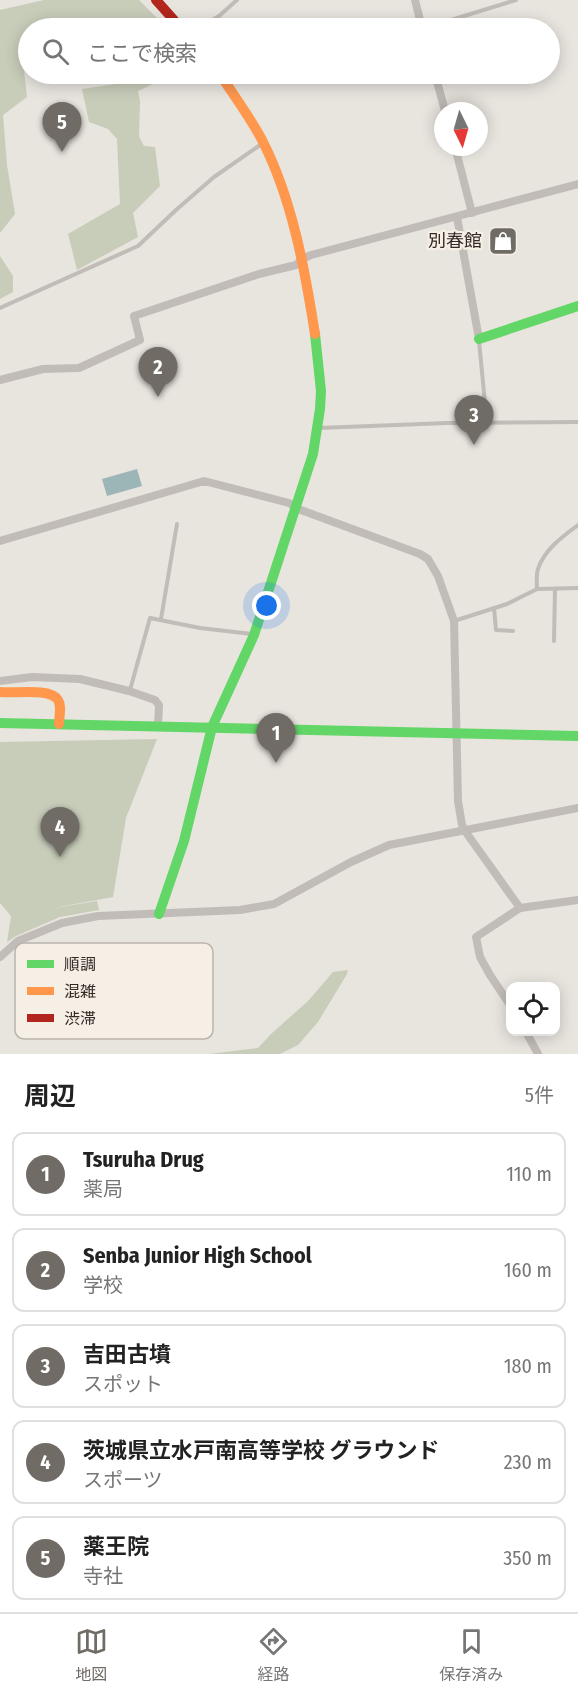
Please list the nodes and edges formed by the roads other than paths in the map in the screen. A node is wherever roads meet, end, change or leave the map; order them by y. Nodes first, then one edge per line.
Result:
1 (156, 0) edge
2 (237, 0) edge
3 (415, 0) edge
4 (516, 0) edge
5 (172, 18) edge
6 (216, 18) edge
7 (421, 18) edge
8 (457, 18) edge
9 (227, 84) edge
10 (438, 84) edge
11 (443, 102) edge
12 (263, 142) junction
13 (457, 156) edge
14 (578, 184) edge
15 (472, 213) junction
16 (457, 217) junction
17 (302, 259) junction
18 (578, 306) edge
19 (0, 308) edge
20 (479, 339) junction
21 (0, 380) edge
22 (578, 422) edge
23 (487, 424) junction
24 (318, 428) junction
25 (296, 506) junction
26 (177, 524) dead end
27 (578, 525) edge
28 (0, 541) edge
29 (578, 588) edge
30 (537, 589) junction
31 (555, 590) junction
32 (494, 608) junction
33 (161, 619) junction
34 (454, 621) junction
35 (513, 631) dead end
36 (254, 635) junction
37 (554, 641) dead end
38 (0, 681) edge
39 (129, 691) junction
40 (0, 692) edge
41 (0, 723) edge
42 (59, 724) junction
43 (158, 726) junction
44 (213, 727) junction
45 (457, 733) junction
46 (578, 735) edge
47 (578, 808) edge
48 (465, 831) junction
49 (578, 900) edge
50 (520, 908) junction
51 (159, 914) junction
52 (16, 943) edge
53 (15, 944) edge
54 (0, 957) edge
55 (506, 999) edge
56 (528, 1036) edge
57 (538, 1054) edge

1 - 5 street
2 - 6 lane
3 - 7 street
4 - 8 lane
9 - 12 street
10 - 11 street
12 - 17 street
12 - 19 lane
13 - 15 street
14 - 15 street
15 - 16 street
16 - 17 street
16 - 20 street
17 - 21 street
17 - 24 street
18 - 20 street
20 - 23 lane
22 - 23 lane
23 - 24 lane
24 - 25 street
25 - 28 street
25 - 34 street
25 - 36 street
26 - 33 lane
27 - 30 lane
29 - 31 lane
30 - 31 lane
30 - 32 lane
31 - 37 lane
32 - 34 lane
32 - 35 lane
33 - 36 lane
33 - 39 lane
34 - 45 street
36 - 44 street
38 - 39 street
39 - 43 street
40 - 42 street
41 - 42 street
42 - 43 street
43 - 44 street
44 - 45 street
44 - 51 street
45 - 46 street
45 - 48 street
47 - 48 street
48 - 50 street
48 - 51 street
49 - 50 street
50 - 55 street
51 - 52 street
53 - 54 street
56 - 57 street

